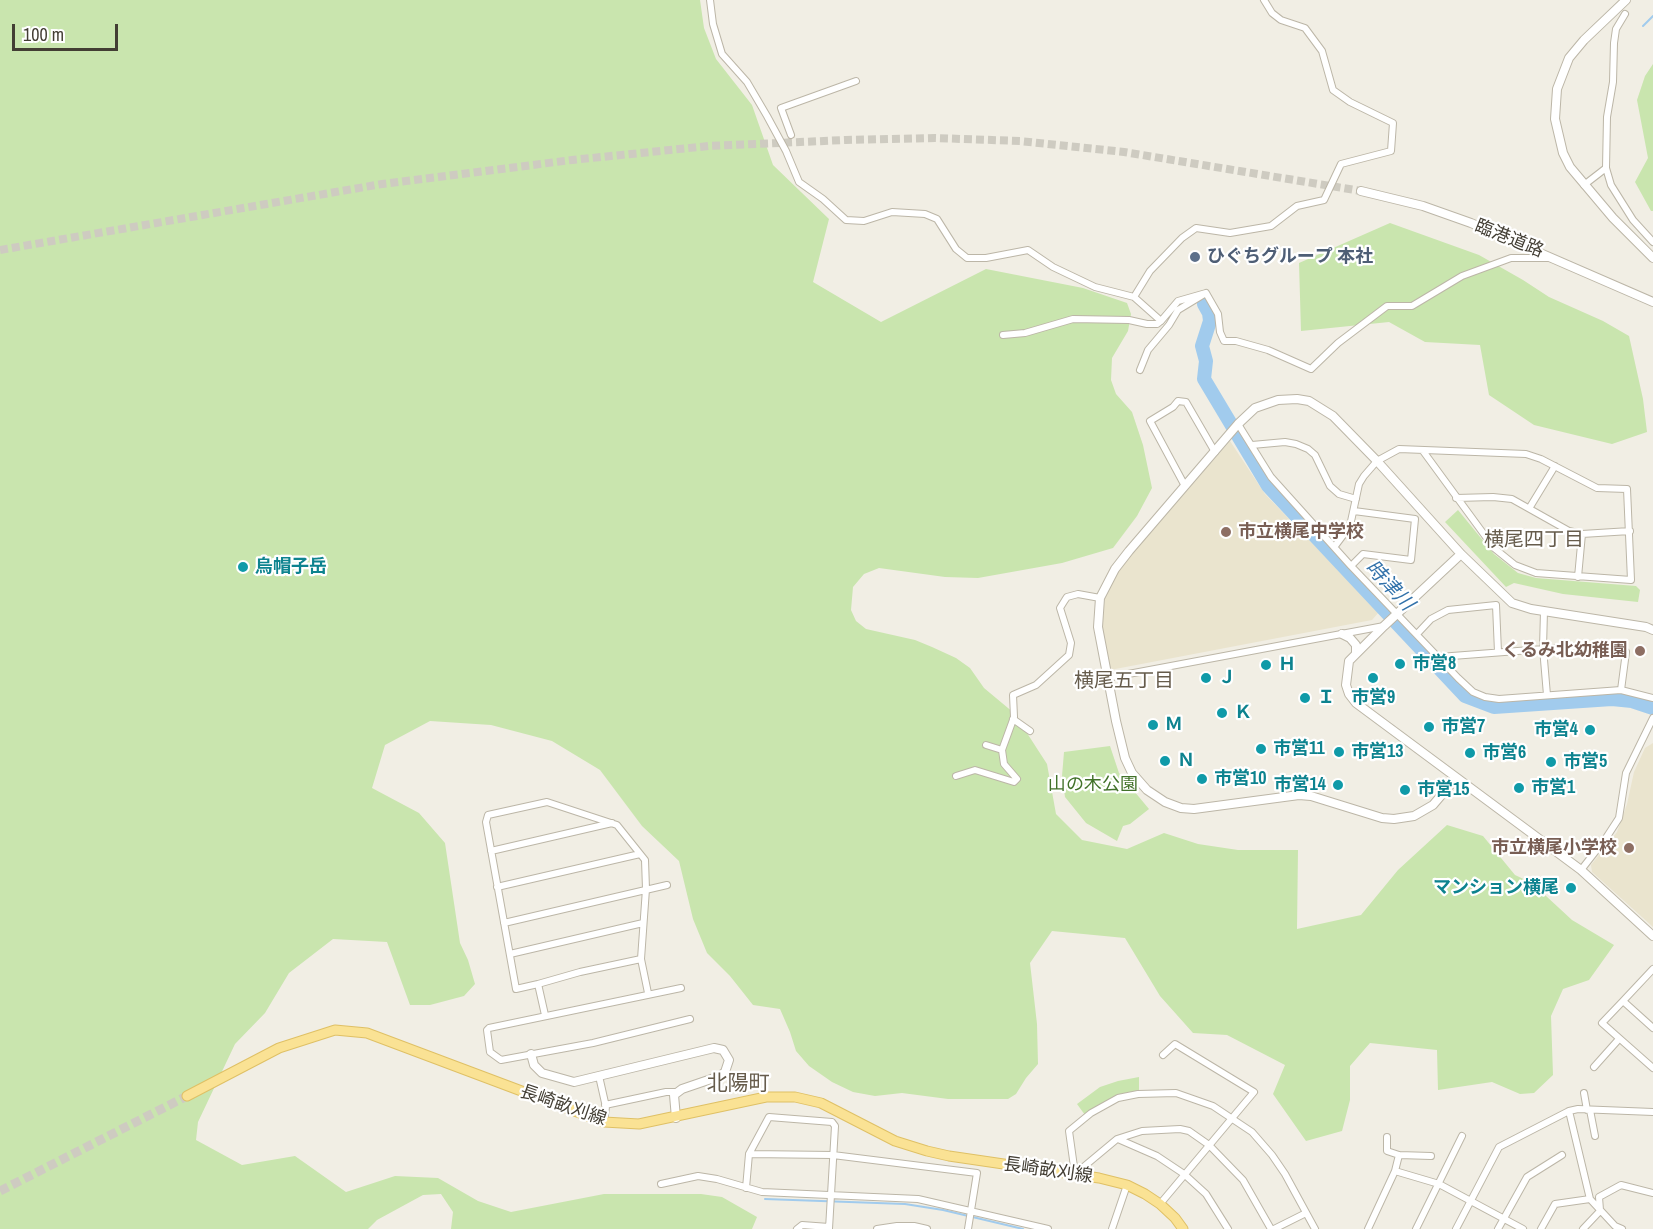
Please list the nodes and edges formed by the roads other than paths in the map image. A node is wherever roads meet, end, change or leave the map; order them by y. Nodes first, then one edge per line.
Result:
1 (710, 0) edge
2 (1264, 0) edge
3 (1626, 0) edge
4 (1625, 14) dead end
5 (856, 81) dead end
6 (791, 135) dead end
7 (1606, 168) junction
8 (1584, 184) junction
9 (1361, 191) tunnel mouth
10 (1653, 242) edge
11 (1556, 258) junction
12 (1653, 258) edge
13 (1206, 293) junction
14 (1134, 297) junction
15 (1653, 302) edge
16 (1161, 321) junction
17 (1002, 335) dead end
18 (1140, 370) dead end
19 (1238, 424) junction
20 (1252, 445) junction
21 (1423, 451) junction
22 (1215, 452) junction
23 (1377, 461) junction
24 (1555, 466) junction
25 (1185, 486) junction
26 (1456, 498) junction
27 (1356, 499) junction
28 (1530, 507) junction
29 (1354, 512) junction
30 (1630, 531) junction
31 (1582, 534) junction
32 (1335, 546) junction
33 (1461, 554) junction
34 (1351, 566) junction
35 (1578, 577) junction
36 (1100, 598) junction
37 (1544, 611) junction
38 (1398, 612) junction
39 (1384, 626) junction
40 (1653, 630) edge
41 (1342, 634) junction
42 (1417, 634) junction
43 (1543, 648) junction
44 (1498, 652) junction
45 (1356, 653) junction
46 (1439, 657) junction
47 (1107, 678) junction
48 (1621, 690) junction
49 (1547, 695) junction
50 (1653, 698) edge
51 (1653, 718) edge
52 (1013, 719) junction
53 (1030, 730) dead end
54 (986, 745) dead end
55 (1002, 750) junction
56 (956, 776) dead end
57 (1455, 778) junction
58 (612, 823) junction
59 (491, 851) junction
60 (640, 854) junction
61 (1581, 870) junction
62 (667, 885) dead end
63 (497, 887) junction
64 (645, 889) junction
65 (504, 923) junction
66 (643, 923) junction
67 (1653, 936) edge
68 (510, 954) junction
69 (640, 959) junction
70 (1653, 969) edge
71 (1647, 976) junction
72 (1653, 981) edge
73 (538, 984) junction
74 (681, 988) dead end
75 (648, 993) junction
76 (1623, 1001) junction
77 (546, 1015) junction
78 (690, 1019) dead end
79 (1653, 1028) edge
80 (1619, 1039) junction
81 (531, 1054) junction
82 (1163, 1055) dead end
83 (1594, 1067) dead end
84 (1653, 1068) edge
85 (599, 1076) junction
86 (676, 1092) junction
87 (1584, 1093) dead end
88 (187, 1096) tunnel mouth
89 (605, 1106) junction
90 (1588, 1110) junction
91 (1569, 1111) junction
92 (1653, 1112) edge
93 (676, 1118) junction
94 (1232, 1119) junction
95 (604, 1122) junction
96 (1462, 1136) dead end
97 (1595, 1136) dead end
98 (1387, 1137) dead end
99 (1117, 1139) junction
100 (1209, 1145) junction
101 (749, 1154) junction
102 (833, 1155) junction
103 (1399, 1155) junction
104 (1562, 1155) dead end
105 (1431, 1156) dead end
106 (1395, 1171) junction
107 (1075, 1174) junction
108 (1184, 1174) junction
109 (661, 1184) dead end
110 (1439, 1184) junction
111 (1127, 1185) junction
112 (746, 1188) junction
113 (1653, 1193) edge
114 (831, 1196) junction
115 (1590, 1199) junction
116 (1471, 1202) junction
117 (1160, 1204) junction
118 (971, 1211) junction
119 (1600, 1211) junction
120 (1306, 1213) junction
121 (1503, 1219) junction
122 (969, 1225) edge
123 (829, 1228) edge
124 (797, 1229) edge
125 (877, 1229) edge
126 (927, 1229) edge
127 (1048, 1229) edge
128 (1112, 1229) edge
129 (1183, 1229) edge
130 (1228, 1229) edge
131 (1272, 1229) edge
132 (1315, 1229) edge
133 (1368, 1229) edge
134 (1416, 1229) edge
135 (1456, 1229) edge
136 (1498, 1229) edge
137 (1523, 1229) edge
138 (1541, 1229) edge
139 (1583, 1229) edge
140 (1621, 1229) edge

1 - 14 street
2 - 14 street
3 - 8 street
4 - 7 street
5 - 6 street
7 - 8 street
7 - 10 street
8 - 12 street
9 - 11 street, 臨港道路
11 - 13 street
11 - 15 street, 臨港道路
13 - 16 street
13 - 18 street
14 - 16 street
16 - 17 street
19 - 20 street
19 - 22 street
19 - 23 street
20 - 27 street
20 - 32 street
21 - 23 street
21 - 24 street
21 - 26 street
22 - 25 street
22 - 25 street
23 - 27 street
23 - 33 street
24 - 28 street
24 - 30 street
25 - 36 street
26 - 28 street
26 - 35 street
27 - 29 street
28 - 31 street
29 - 32 street
29 - 34 street
30 - 31 street
30 - 35 street
31 - 35 street
32 - 34 street
33 - 37 street
33 - 38 street
34 - 38 street
36 - 47 street
36 - 52 street
37 - 40 street
37 - 43 street
38 - 39 street
38 - 42 street
39 - 41 street
39 - 45 street
41 - 45 street
41 - 47 street
42 - 44 street
42 - 46 street
43 - 44 street
43 - 48 street
43 - 49 street
44 - 46 street
45 - 57 street
46 - 49 street
47 - 57 street
48 - 49 street
48 - 50 street
51 - 61 street
52 - 53 street
52 - 55 street
54 - 55 street
55 - 56 street
57 - 61 street
58 - 59 street
58 - 59 street
58 - 60 street
59 - 63 street
60 - 63 street
60 - 64 street
61 - 67 street
62 - 64 street
63 - 65 street
64 - 65 street
64 - 66 street
65 - 68 street
66 - 68 street
66 - 69 street
68 - 73 street
69 - 73 street
69 - 75 street
70 - 71 street
71 - 72 street
71 - 76 street
73 - 77 street
74 - 75 street
75 - 77 street
76 - 79 street
76 - 80 street
77 - 81 street
78 - 81 street
80 - 83 street
80 - 84 street
81 - 85 street
82 - 94 street
85 - 86 street
85 - 89 street
86 - 89 street
86 - 93 street
87 - 90 street
88 - 95 main road, 長崎畝刈線
89 - 95 street
90 - 91 street
90 - 92 street
90 - 97 street
91 - 115 street
91 - 116 street
93 - 95 main road, 長崎畝刈線
93 - 107 main road, 長崎畝刈線
94 - 100 street
94 - 107 street
94 - 120 street
96 - 110 street
98 - 103 street
99 - 100 street
99 - 107 street
99 - 108 street
100 - 108 street
100 - 131 street
101 - 102 street
101 - 102 street
101 - 112 street
102 - 114 street
102 - 118 street
103 - 105 street
103 - 106 street
104 - 121 street
106 - 110 street
106 - 133 street
107 - 111 main road, 長崎畝刈線
108 - 117 street
108 - 130 street
109 - 112 street
110 - 116 street
110 - 134 street
111 - 117 main road, 長崎畝刈線
111 - 128 street
112 - 114 street
113 - 119 street
114 - 118 street
114 - 123 street
115 - 119 street
115 - 138 street
116 - 121 street
116 - 135 street
117 - 129 main road, 長崎畝刈線
118 - 122 street
118 - 127 street
119 - 139 street
119 - 140 street
120 - 131 street
120 - 132 street
121 - 136 street
121 - 137 street
123 - 124 street
125 - 126 street

